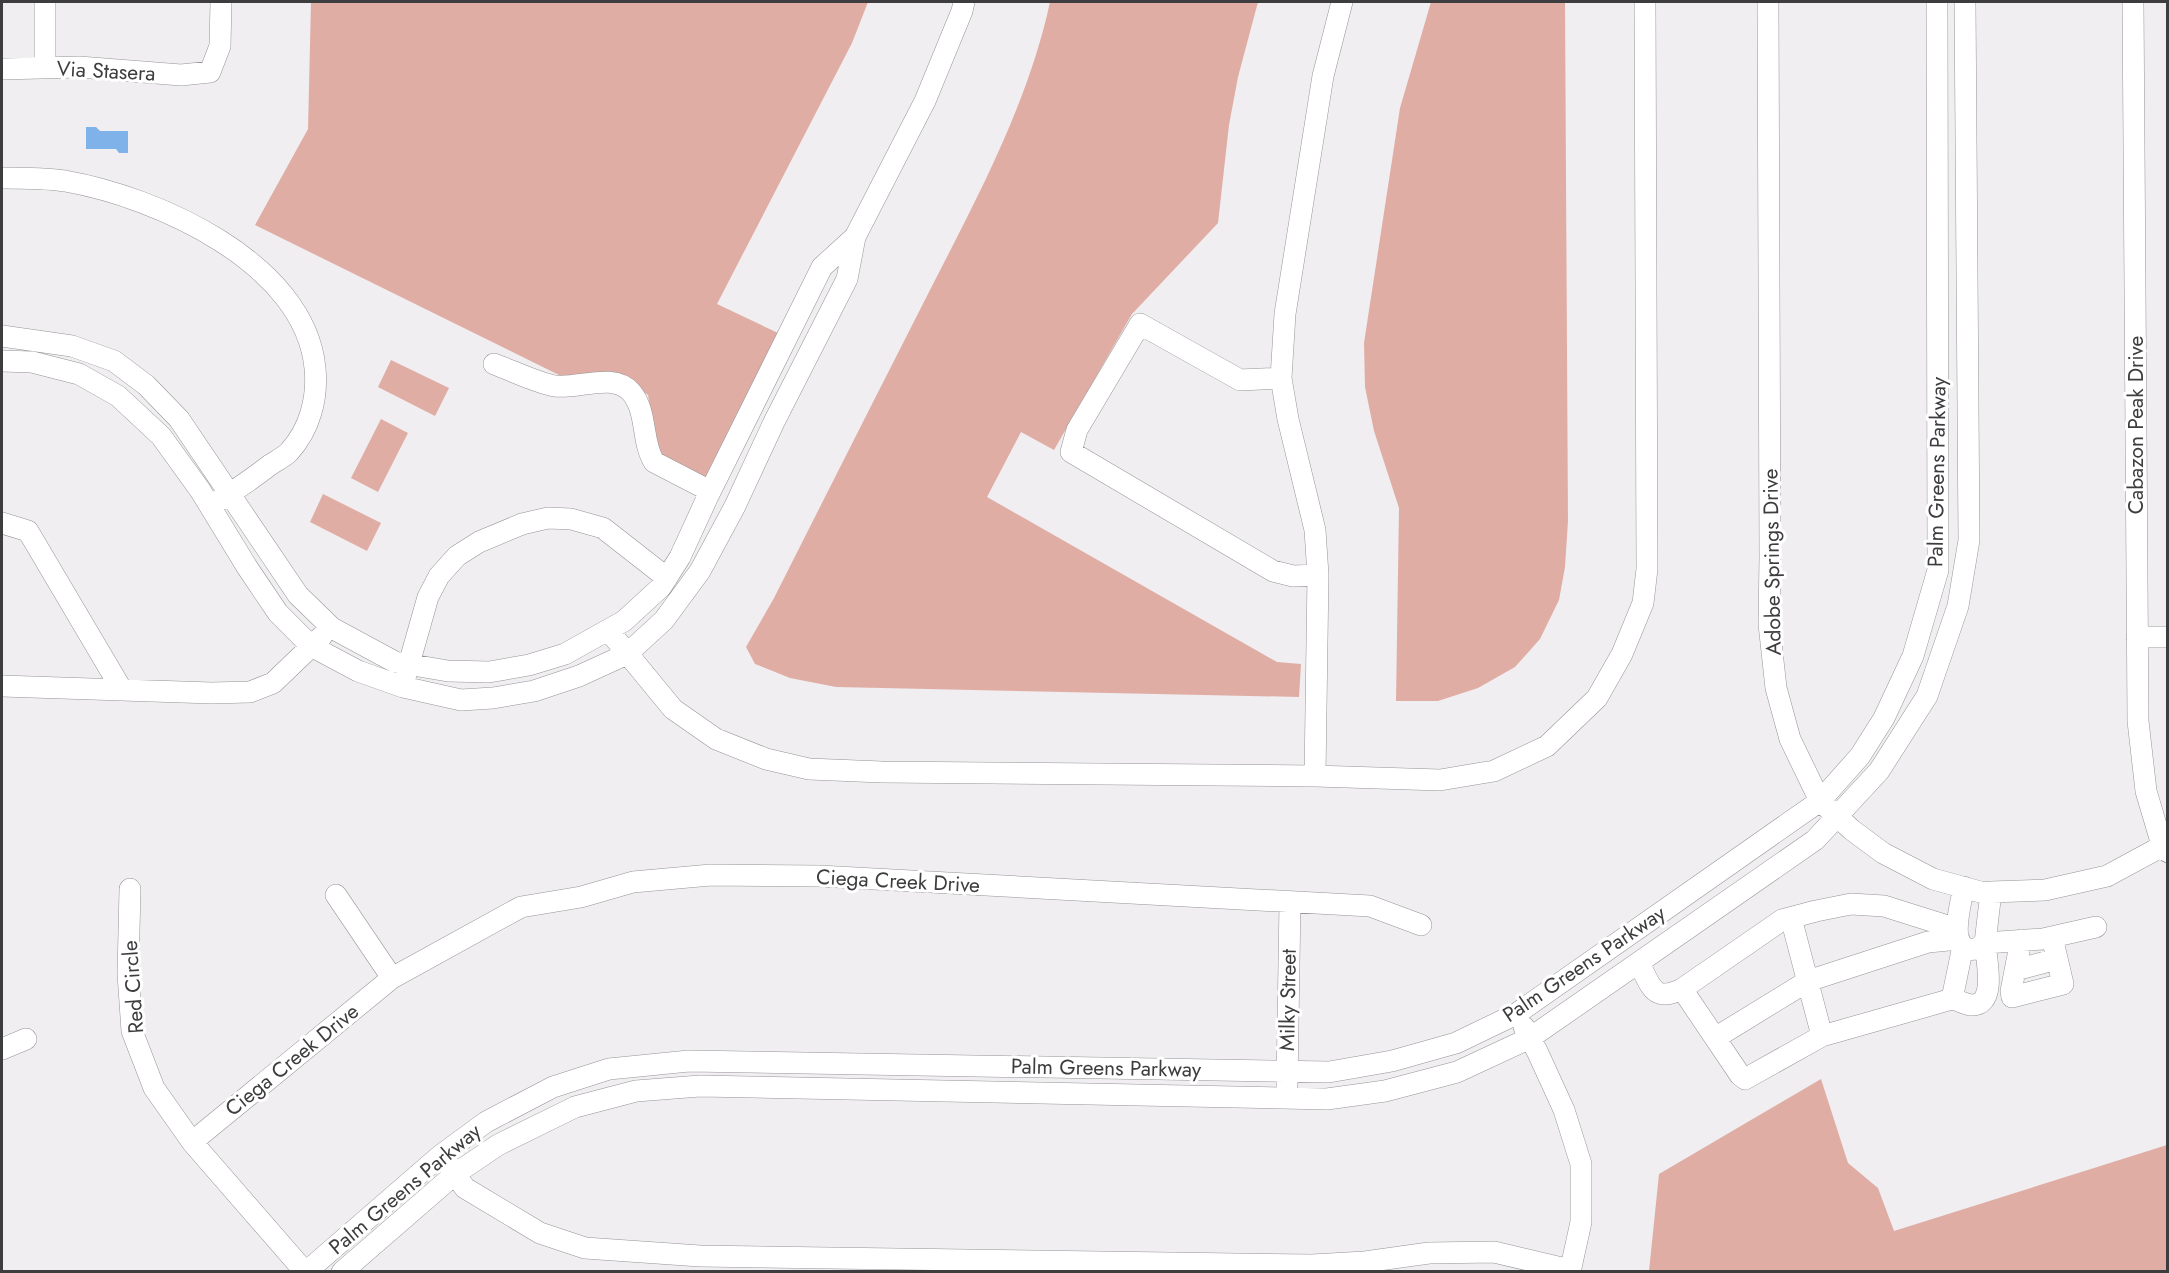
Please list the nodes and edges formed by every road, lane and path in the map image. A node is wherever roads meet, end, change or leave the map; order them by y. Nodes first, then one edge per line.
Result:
1 (45, 2) edge
2 (221, 2) edge
3 (964, 2) edge
4 (1342, 2) edge
5 (1645, 2) edge
6 (1768, 2) edge
7 (1937, 2) edge
8 (1965, 2) edge
9 (2133, 2) edge
10 (45, 68) junction
11 (2, 69) edge
12 (2, 178) edge
13 (855, 237) junction
14 (2, 336) edge
15 (2, 361) edge
16 (495, 364) dead end
17 (1281, 378) junction
18 (710, 491) junction
19 (230, 494) junction
20 (210, 507) junction
21 (2, 523) edge
22 (1318, 575) junction
23 (667, 578) junction
24 (332, 628) junction
25 (608, 630) junction
26 (2137, 637) junction
27 (2168, 637) edge
28 (311, 646) junction
29 (627, 654) junction
30 (408, 664) junction
31 (2, 686) edge
32 (403, 687) junction
33 (122, 690) junction
34 (1315, 776) junction
35 (1820, 801) junction
36 (1837, 816) junction
37 (2166, 847) edge
38 (1964, 887) junction
39 (130, 890) dead end
40 (1991, 892) junction
41 (336, 895) dead end
42 (1290, 902) junction
43 (1791, 918) junction
44 (1421, 925) dead end
45 (2096, 927) dead end
46 (2052, 937) junction
47 (1960, 938) junction
48 (2021, 940) junction
49 (1985, 943) junction
50 (1639, 963) junction
51 (392, 978) junction
52 (1808, 981) junction
53 (1682, 989) junction
54 (1952, 999) junction
55 (1516, 1014) junction
56 (1822, 1036) junction
57 (1530, 1038) junction
58 (1714, 1038) junction
59 (26, 1039) dead end
60 (2, 1049) edge
61 (1287, 1072) junction
62 (1287, 1098) junction
63 (192, 1142) junction
64 (441, 1155) junction
65 (455, 1174) junction
66 (1570, 1271) edge
67 (306, 1272) edge
68 (342, 1272) edge

1 - 10 street
2 - 10 street, Via Stasera
3 - 13 street
4 - 17 street
5 - 34 street
6 - 35 street, Adobe Springs Drive
7 - 35 street, Palm Greens Parkway
8 - 36 street, Palm Greens Parkway
9 - 26 street, Cabazon Peak Drive
10 - 11 street, Via Stasera
12 - 19 street
13 - 18 street
13 - 29 street
14 - 19 street
15 - 20 street
16 - 18 street
17 - 22 street
17 - 22 street
18 - 23 street
19 - 20 street
19 - 24 street
20 - 28 street
21 - 33 street
22 - 34 street
23 - 25 street
23 - 30 street
24 - 28 street
24 - 30 street
25 - 29 street
25 - 30 street
26 - 27 street
26 - 37 street, Cabazon Peak Drive
28 - 32 street
28 - 33 street
29 - 32 street
29 - 34 street
30 - 32 street
31 - 33 street
35 - 36 street, Adobe Springs Drive
35 - 55 street, Palm Greens Parkway
36 - 38 street, Adobe Springs Drive
36 - 50 street, Palm Greens Parkway
37 - 40 street, Adobe Springs Drive
38 - 40 street, Adobe Springs Drive
38 - 47 street
39 - 63 street, Red Circle
40 - 49 street
41 - 51 street
42 - 44 street, Ciega Creek Drive
42 - 51 street, Ciega Creek Drive
42 - 61 street, Milky Street
43 - 47 street
43 - 52 street
43 - 53 street
45 - 46 street
46 - 48 street
46 - 48 street
47 - 49 street
47 - 52 street
47 - 54 street
48 - 49 street
49 - 54 street
50 - 53 street
50 - 57 street, Palm Greens Parkway
51 - 63 street, Ciega Creek Drive
52 - 56 street
52 - 58 street
53 - 58 street
54 - 56 street
55 - 57 street
55 - 61 street, Palm Greens Parkway
56 - 58 street
57 - 62 street, Palm Greens Parkway
57 - 66 street
59 - 60 street
61 - 62 street, Milky Street
61 - 64 street, Palm Greens Parkway
62 - 65 street, Palm Greens Parkway
63 - 67 street, Red Circle
64 - 65 street
64 - 67 street, Palm Greens Parkway
65 - 66 street
65 - 68 street, Palm Greens Parkway

